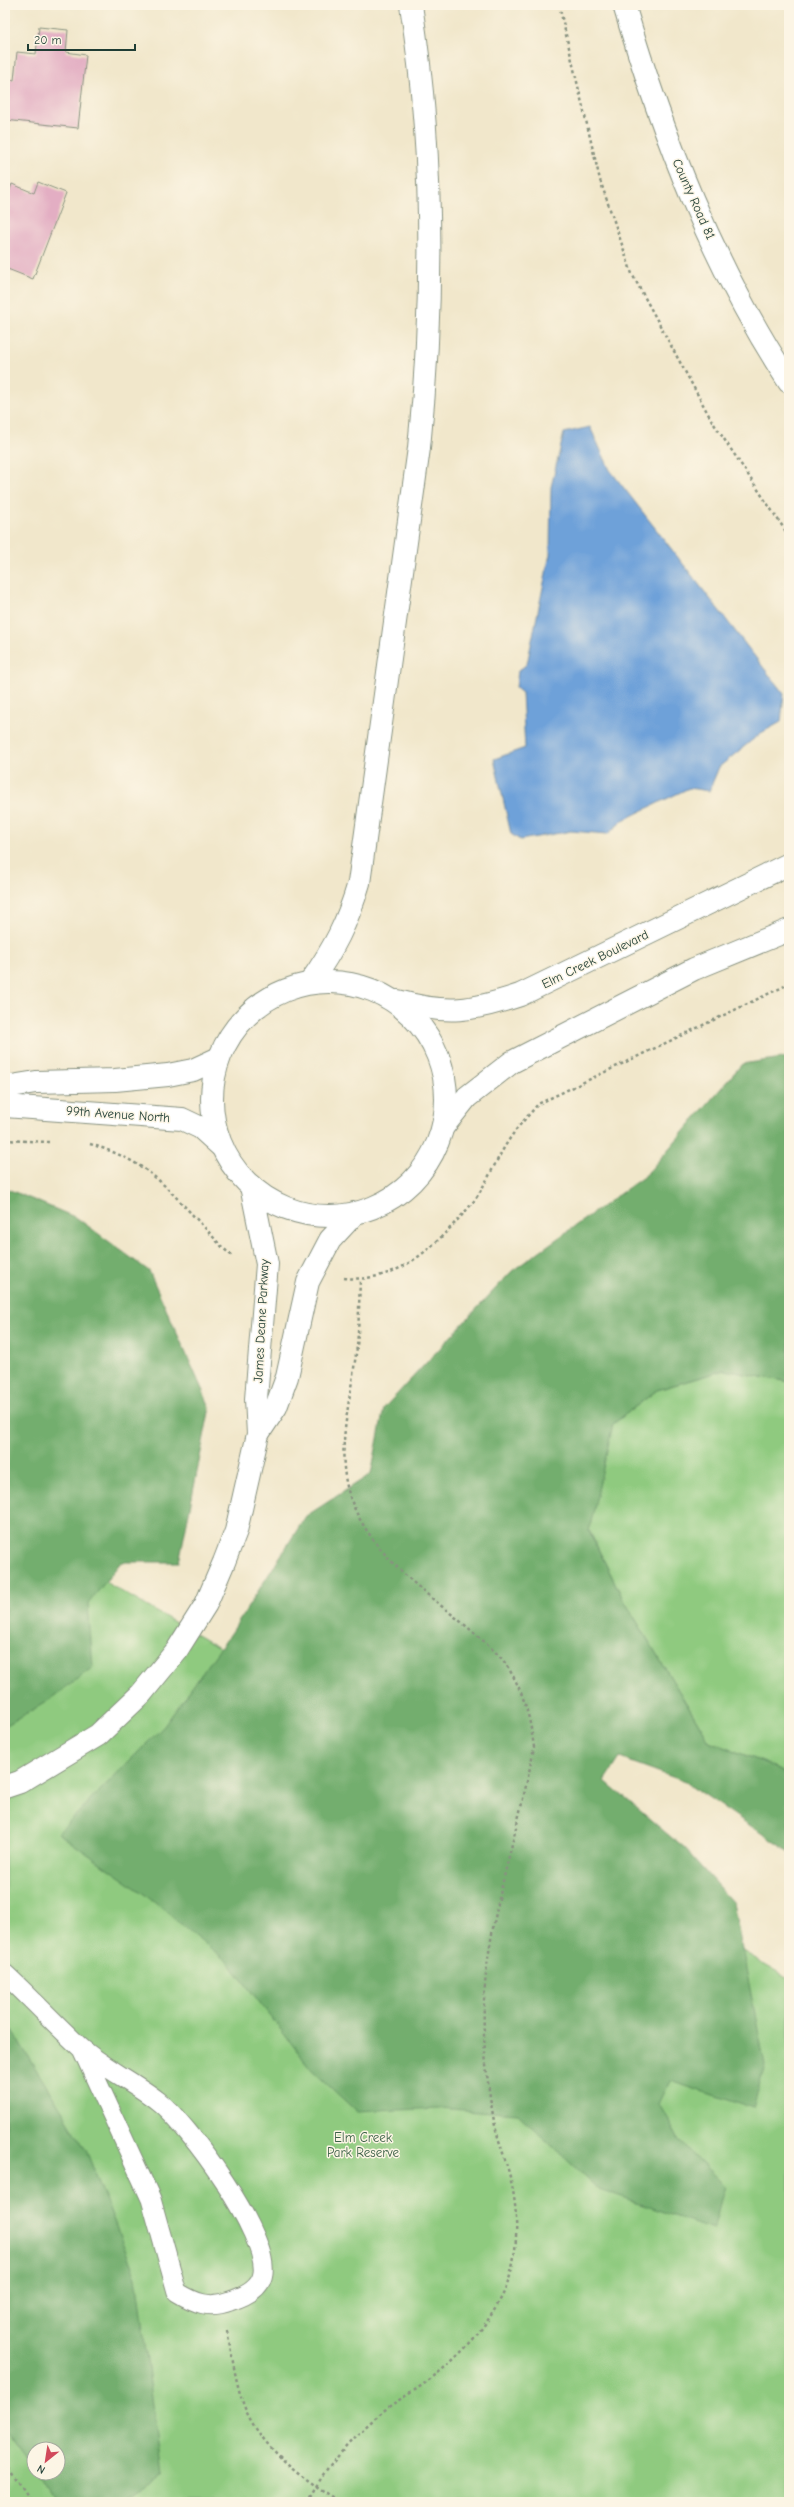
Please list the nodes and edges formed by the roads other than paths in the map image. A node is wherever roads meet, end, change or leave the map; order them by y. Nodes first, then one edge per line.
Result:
1 (411, 5) edge
2 (624, 5) edge
3 (789, 382) edge
4 (789, 864) edge
5 (789, 930) edge
6 (310, 983) junction
7 (390, 999) junction
8 (219, 1058) junction
9 (5, 1087) edge
10 (5, 1106) edge
11 (443, 1127) junction
12 (222, 1147) junction
13 (251, 1186) junction
14 (355, 1213) junction
15 (258, 1434) junction
16 (5, 1787) edge
17 (5, 1974) edge
18 (82, 2049) junction

1 - 6 main road
2 - 3 main road, County Road 81
4 - 7 main road, Elm Creek Boulevard
5 - 11 main road
6 - 7 main road
6 - 8 main road
7 - 11 main road
8 - 9 main road
8 - 12 main road
10 - 12 main road, 99th Avenue North
11 - 14 main road
12 - 13 main road
13 - 14 main road
13 - 15 main road, James Deane Parkway
14 - 15 main road, James Deane Parkway
15 - 16 main road, James Deane Parkway
17 - 18 lane
18 - 18 lane

